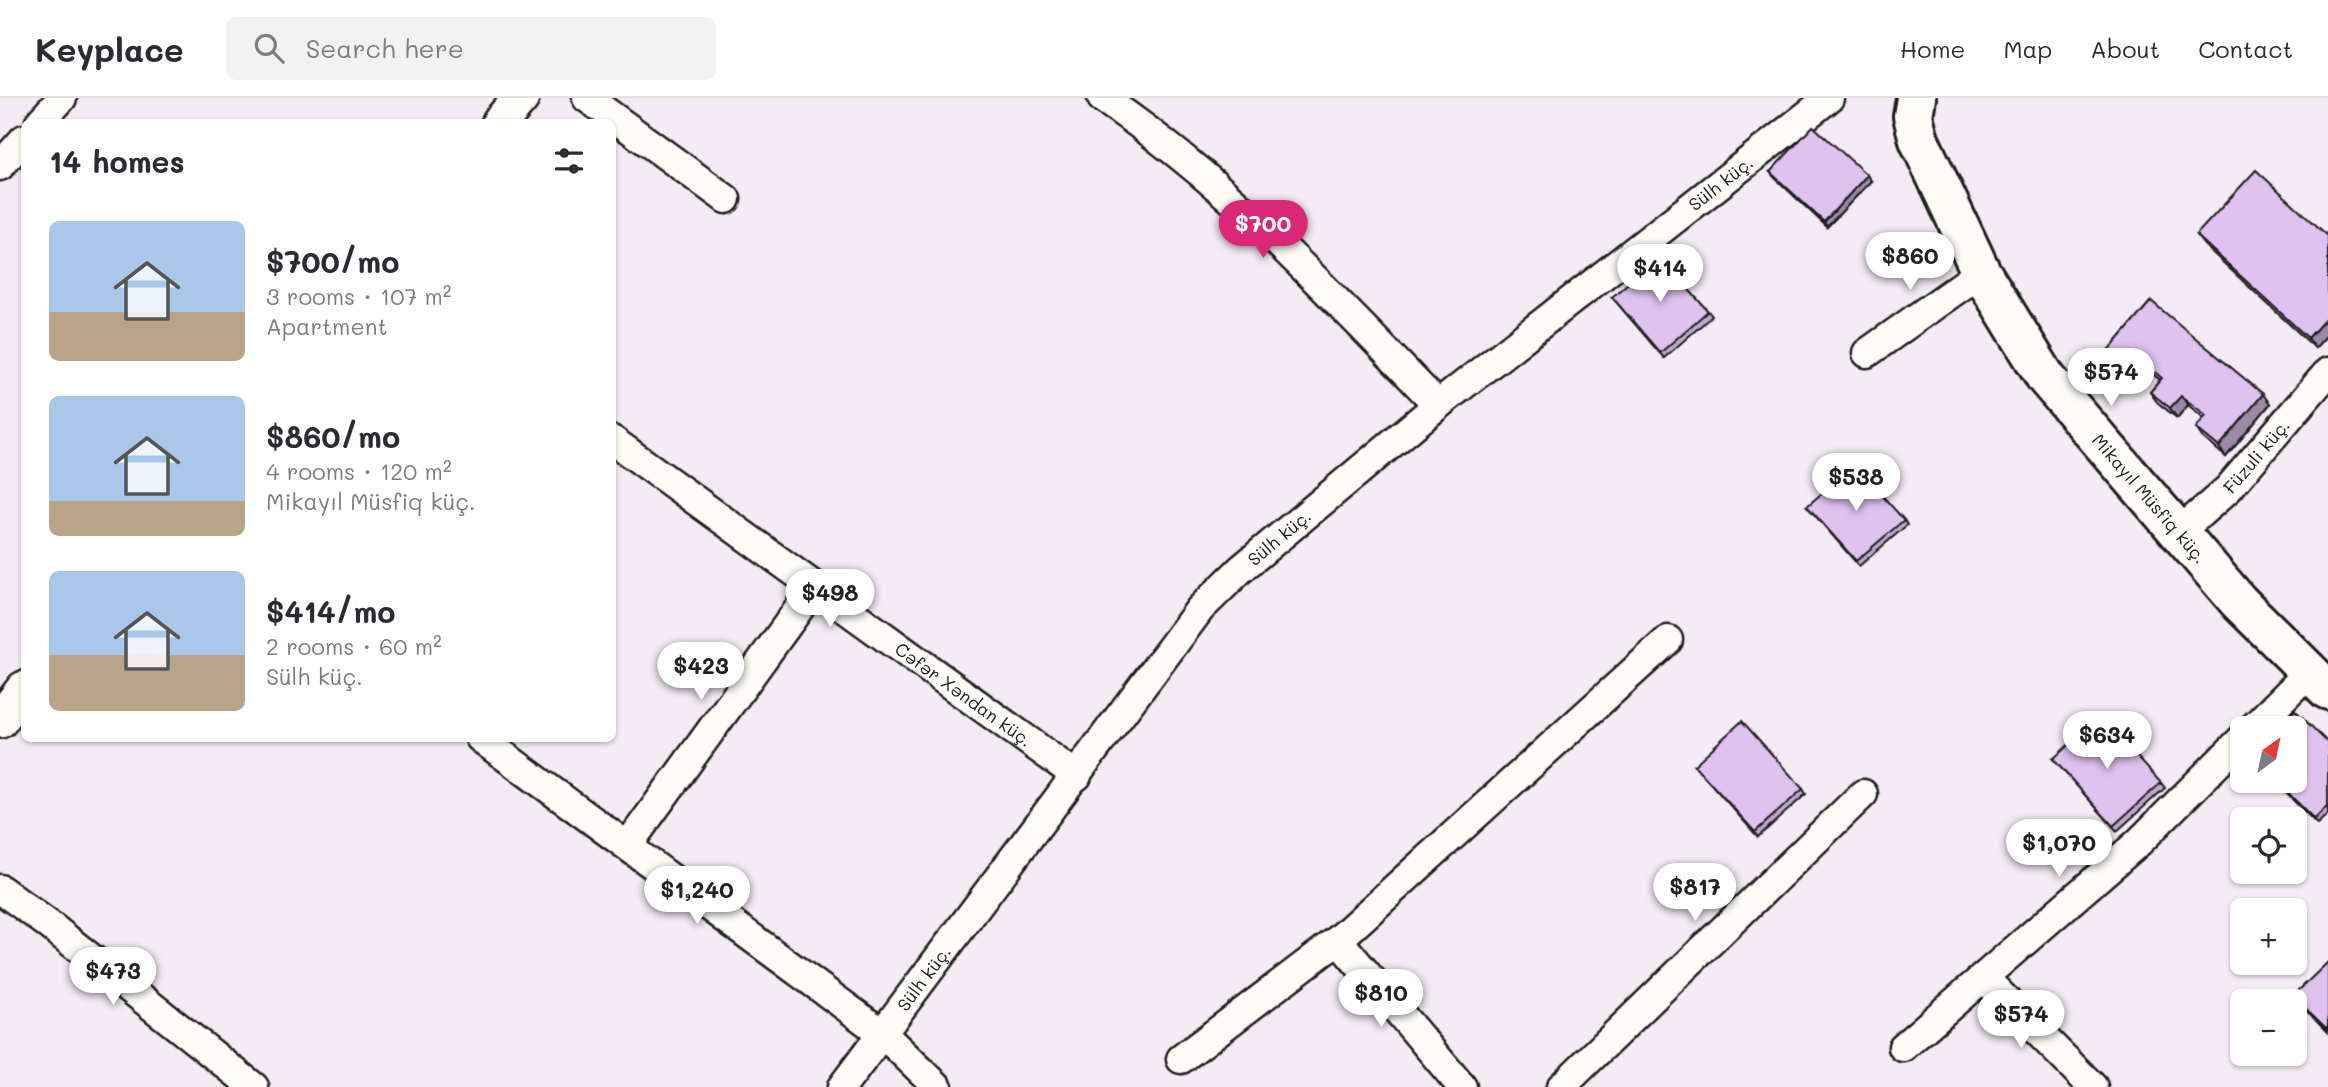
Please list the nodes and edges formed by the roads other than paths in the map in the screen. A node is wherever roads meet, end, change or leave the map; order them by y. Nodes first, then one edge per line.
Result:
1 (62, 98) edge
2 (521, 98) edge
3 (587, 98) edge
4 (1102, 98) edge
5 (1829, 98) edge
6 (1916, 98) edge
7 (43, 119) edge
8 (503, 119) edge
9 (616, 119) edge
10 (616, 119) edge
11 (21, 142) edge
12 (0, 166) edge
13 (726, 199) dead end
14 (1981, 272) junction
15 (1867, 352) dead end
16 (2328, 372) edge
17 (1438, 405) junction
18 (616, 443) edge
19 (2178, 533) junction
20 (814, 588) junction
21 (1668, 640) dead end
22 (2318, 681) edge
23 (21, 694) edge
24 (2270, 716) edge
25 (0, 720) edge
26 (486, 742) edge
27 (2230, 751) edge
28 (1077, 776) junction
29 (1863, 794) dead end
30 (628, 845) junction
31 (0, 889) edge
32 (1338, 940) junction
33 (1984, 978) junction
34 (883, 1034) junction
35 (1903, 1047) dead end
36 (1181, 1059) dead end
37 (254, 1087) edge
38 (842, 1087) edge
39 (938, 1087) edge
40 (1462, 1087) edge
41 (1561, 1087) edge
42 (2094, 1087) edge

1 - 7 street
2 - 8 street
3 - 9 street
4 - 17 street
5 - 17 street, Sülh küç.
6 - 14 main road, Mikayıl Müsfiq küç.
10 - 13 street
11 - 12 street
14 - 15 street
14 - 19 main road, Mikayıl Müsfiq küç.
16 - 19 street, Füzuli küç.
17 - 28 street, Sülh küç.
18 - 20 street, Cəfər Xəndan küç.
19 - 22 main road, Mikayıl Müsfiq küç.
20 - 28 street, Cəfər Xəndan küç.
20 - 30 street
21 - 32 street
22 - 24 street
23 - 25 street
26 - 30 street
27 - 33 street
28 - 34 street, Sülh küç.
29 - 41 street
30 - 34 street
31 - 37 street
32 - 36 street
32 - 40 street
33 - 35 street
33 - 42 street
34 - 38 street, Sülh küç.
34 - 39 street

